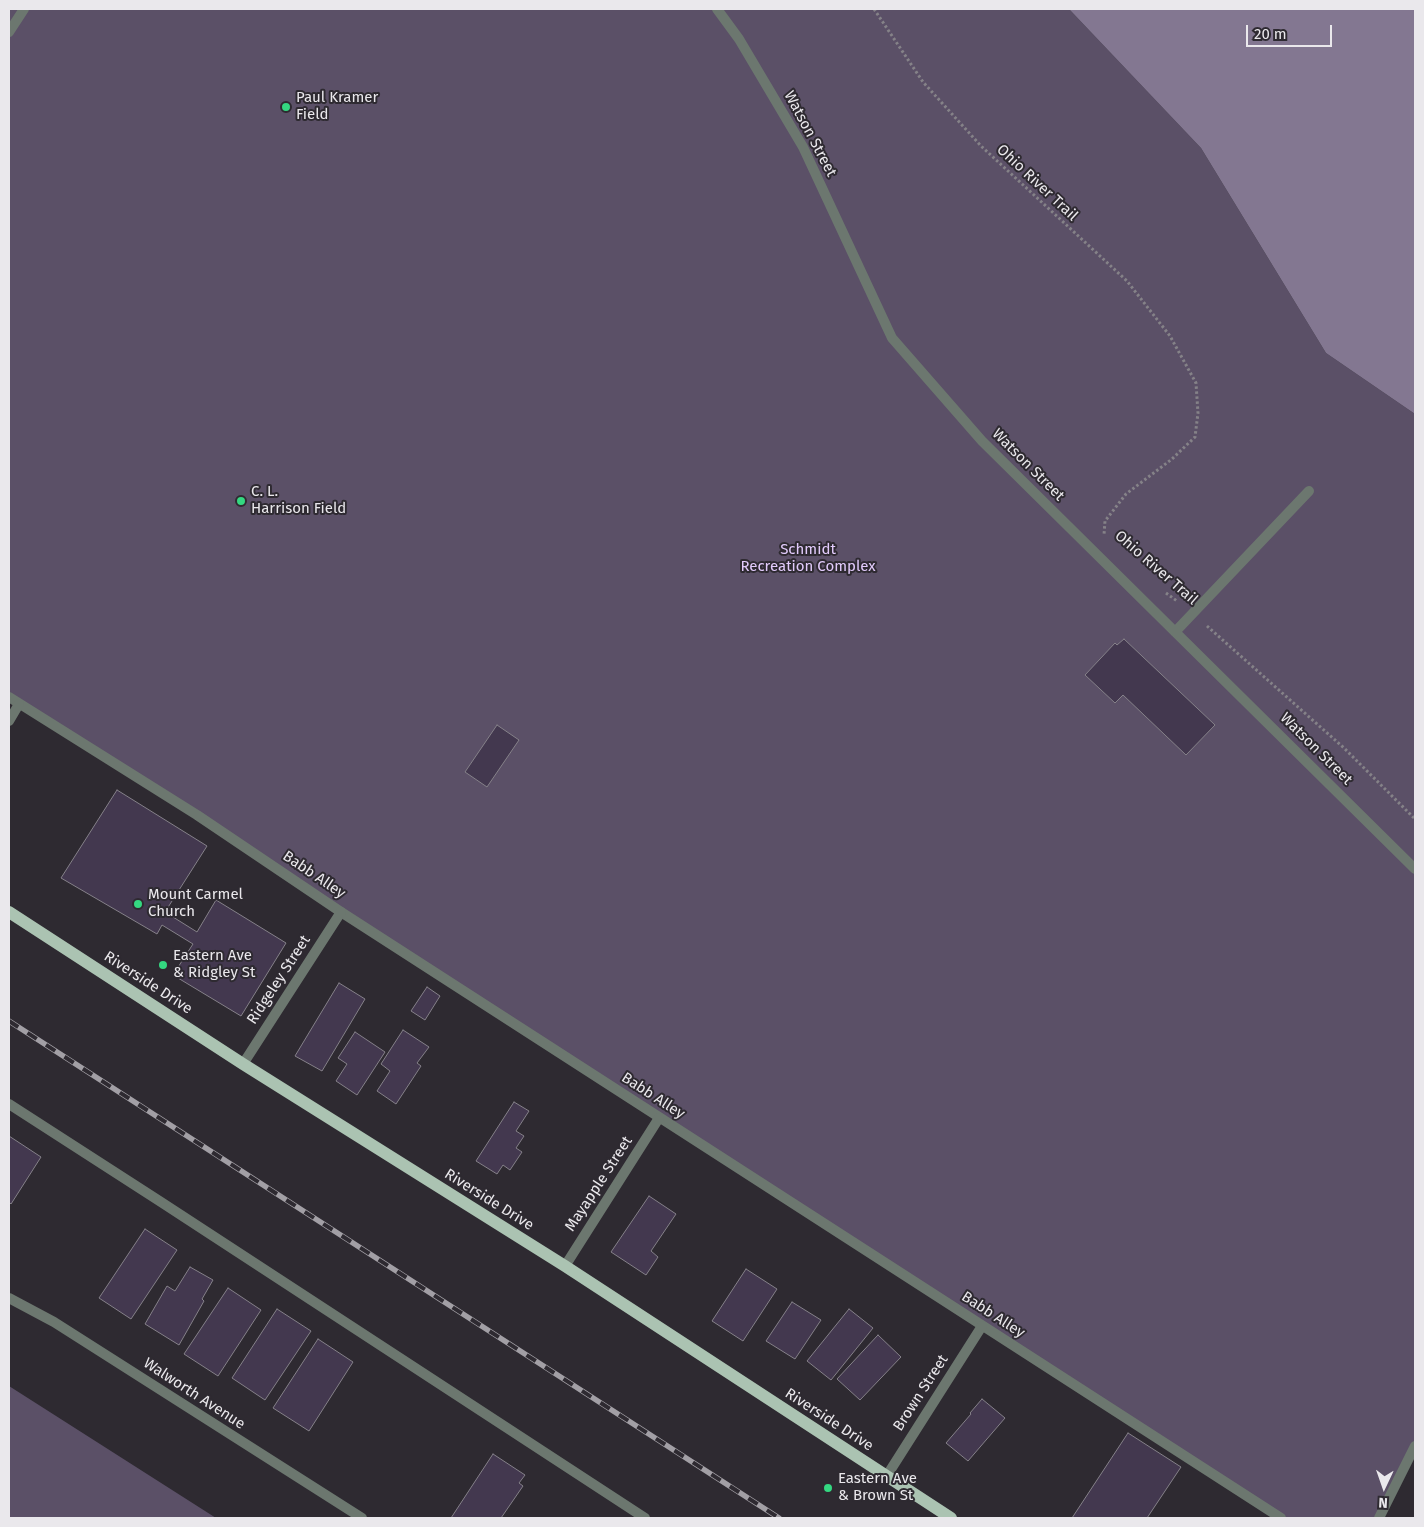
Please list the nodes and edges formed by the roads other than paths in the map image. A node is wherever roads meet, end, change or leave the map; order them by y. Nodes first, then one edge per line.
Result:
1 (24, 9) edge
2 (717, 9) edge
3 (9, 32) edge
4 (1309, 491) dead end
5 (1176, 632) junction
6 (9, 697) edge
7 (19, 704) junction
8 (9, 720) edge
9 (1415, 869) edge
10 (9, 912) edge
11 (341, 912) junction
12 (243, 1064) junction
13 (9, 1104) edge
14 (659, 1118) junction
15 (565, 1266) junction
16 (9, 1298) edge
17 (982, 1326) junction
18 (1415, 1446) edge
19 (886, 1476) junction
20 (362, 1518) edge
21 (645, 1518) edge
22 (951, 1518) edge
23 (1281, 1518) edge
24 (1379, 1518) edge

1 - 3 street
2 - 5 street, Watson Street
4 - 5 street
5 - 9 street, Watson Street
6 - 7 street, Babb Alley
7 - 8 street
7 - 11 street, Babb Alley
10 - 12 main road, Riverside Drive
11 - 12 street, Ridgeley Street
11 - 14 street, Babb Alley
12 - 15 main road, Riverside Drive
13 - 21 street
14 - 15 street, Mayapple Street
14 - 17 street, Babb Alley
15 - 19 main road, Riverside Drive
16 - 20 street, Walworth Avenue
17 - 19 street, Brown Street
17 - 23 street, Babb Alley
18 - 24 street
19 - 22 main road, Riverside Drive

